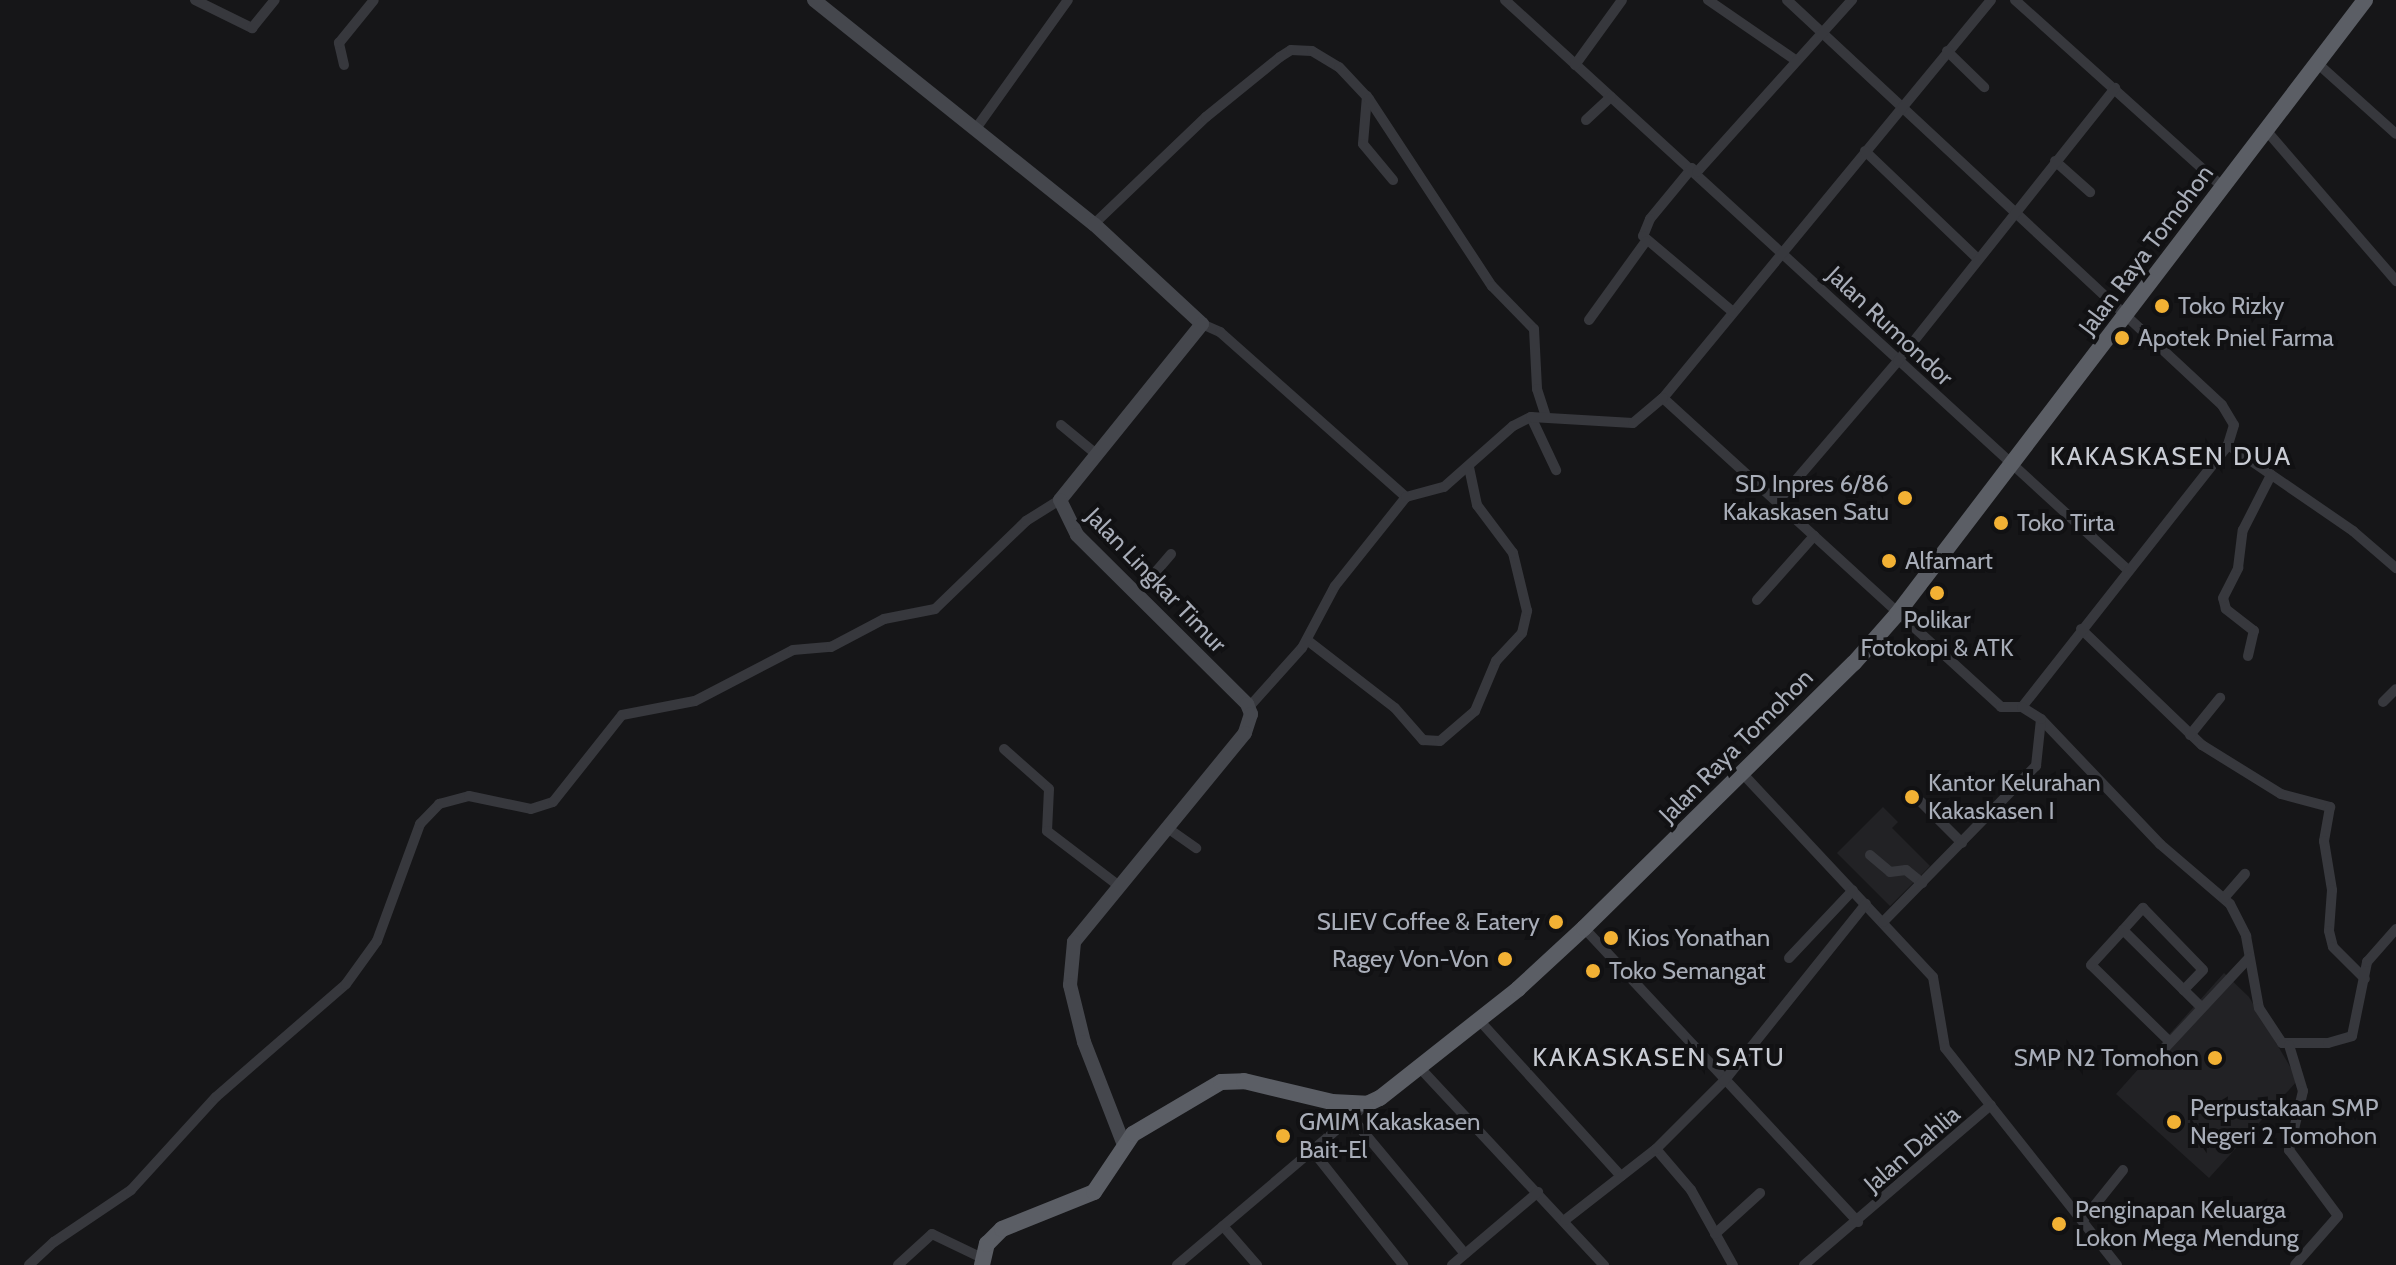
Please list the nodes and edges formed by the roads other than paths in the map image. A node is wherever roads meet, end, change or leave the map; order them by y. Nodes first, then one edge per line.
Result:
1 (195, 0) edge
2 (275, 0) edge
3 (374, 0) edge
4 (814, 0) edge
5 (1068, 0) edge
6 (1505, 0) edge
7 (1622, 0) edge
8 (1708, 0) edge
9 (1787, 0) edge
10 (1852, 0) edge
11 (1991, 0) edge
12 (2015, 0) edge
13 (2365, 0) edge
14 (1821, 31) junction
15 (1947, 51) junction
16 (1794, 59) junction
17 (2317, 63) junction
18 (344, 65) dead end
19 (1575, 65) junction
20 (1984, 87) dead end
21 (2115, 88) junction
22 (1367, 96) junction
23 (1611, 97) junction
24 (1902, 106) junction
25 (1586, 120) dead end
26 (977, 127) junction
27 (2265, 129) junction
28 (2396, 134) edge
29 (1865, 151) junction
30 (2055, 161) junction
31 (1694, 170) junction
32 (1393, 180) dead end
33 (2224, 188) junction
34 (2090, 192) dead end
35 (2014, 211) junction
36 (1094, 224) junction
37 (1646, 241) junction
38 (1783, 253) junction
39 (1977, 258) junction
40 (2396, 281) edge
41 (1733, 312) junction
42 (2130, 313) junction
43 (1589, 320) dead end
44 (1202, 324) junction
45 (1898, 361) junction
46 (1663, 398) junction
47 (1545, 414) junction
48 (1531, 417) junction
49 (1061, 425) dead end
50 (2228, 445) junction
51 (1096, 454) junction
52 (2010, 465) junction
53 (1469, 467) junction
54 (1556, 470) dead end
55 (2271, 475) junction
56 (1406, 497) junction
57 (1060, 500) junction
58 (1778, 501) junction
59 (1814, 536) junction
60 (1171, 554) dead end
61 (2396, 568) edge
62 (2128, 570) junction
63 (1136, 595) junction
64 (1757, 600) dead end
65 (1897, 614) junction
66 (2081, 629) junction
67 (1307, 640) junction
68 (2248, 656) dead end
69 (2396, 689) edge
70 (2220, 698) dead end
71 (2383, 702) dead end
72 (1249, 707) junction
73 (2022, 707) junction
74 (2041, 719) junction
75 (2190, 735) junction
76 (1004, 749) dead end
77 (1743, 774) junction
78 (1921, 802) dead end
79 (1166, 827) junction
80 (1962, 843) junction
81 (1196, 848) dead end
82 (1870, 855) dead end
83 (2245, 874) dead end
84 (1922, 883) junction
85 (1118, 885) junction
86 (1853, 890) junction
87 (2224, 898) junction
88 (1866, 904) junction
89 (1883, 922) junction
90 (1584, 928) junction
91 (2396, 929) edge
92 (2123, 930) junction
93 (1789, 958) dead end
94 (2249, 958) junction
95 (2365, 979) junction
96 (2184, 990) junction
97 (2200, 1006) junction
98 (1479, 1020) junction
99 (2289, 1045) junction
100 (1420, 1068) junction
101 (1724, 1081) junction
102 (1367, 1104) junction
103 (1991, 1105) junction
104 (1351, 1117) junction
105 (1124, 1145) junction
106 (1656, 1149) junction
107 (1312, 1150) junction
108 (2123, 1170) dead end
109 (1621, 1176) junction
110 (1538, 1192) junction
111 (1760, 1193) dead end
112 (1565, 1220) junction
113 (2083, 1220) junction
114 (1858, 1222) junction
115 (1223, 1226) junction
116 (1715, 1234) junction
117 (1465, 1254) junction
118 (982, 1261) edge
119 (29, 1265) edge
120 (898, 1265) edge
121 (1177, 1265) edge
122 (1257, 1265) edge
123 (1403, 1265) edge
124 (1452, 1265) edge
125 (1604, 1265) edge
126 (1733, 1265) edge
127 (1804, 1265) edge
128 (2117, 1265) edge
129 (2295, 1265) edge

1 - 2 street
3 - 18 street
4 - 26 main road
5 - 26 street
6 - 19 street, Jalan Rumondor
7 - 19 street
8 - 16 street
9 - 14 street
10 - 14 street
11 - 15 street
12 - 21 street
13 - 17 highway, Jalan Raya Tomohon
14 - 16 street
14 - 24 street
15 - 20 street
15 - 24 street
16 - 31 street
17 - 27 highway, Jalan Raya Tomohon
17 - 28 street
19 - 23 street, Jalan Rumondor
21 - 30 street
21 - 33 street
22 - 32 street
22 - 36 street
22 - 47 street
23 - 25 street
23 - 31 street, Jalan Rumondor
24 - 29 street
24 - 35 street
26 - 36 main road
27 - 33 highway, Jalan Raya Tomohon
27 - 40 street
29 - 38 street
29 - 39 street
30 - 34 street
30 - 35 street
31 - 37 street
31 - 38 street, Jalan Rumondor
33 - 42 highway, Jalan Raya Tomohon
35 - 39 street
35 - 42 street
36 - 44 main road
37 - 41 street
37 - 43 street
38 - 41 street
38 - 45 street, Jalan Rumondor
39 - 45 street
41 - 46 street
42 - 50 street
42 - 52 highway, Jalan Raya Tomohon
44 - 51 main road, Jalan Lingkar Timur
44 - 56 street
45 - 52 street, Jalan Rumondor
45 - 58 street
46 - 47 street
46 - 58 street
47 - 48 street
48 - 53 street
48 - 54 street
49 - 51 street
50 - 55 street
50 - 62 street
51 - 57 main road, Jalan Lingkar Timur
52 - 62 street, Jalan Rumondor
52 - 65 highway, Jalan Raya Tomohon
53 - 56 street
53 - 67 street
55 - 61 street
55 - 68 street
56 - 67 street
57 - 63 main road, Jalan Lingkar Timur
57 - 119 street
58 - 59 street
59 - 64 street
59 - 65 street
60 - 63 street
62 - 66 street
63 - 72 main road, Jalan Lingkar Timur
65 - 73 street
65 - 77 highway, Jalan Raya Tomohon
66 - 73 street
66 - 75 street
67 - 72 street
69 - 71 street
70 - 75 street
72 - 79 main road
73 - 74 street
74 - 80 street
74 - 87 street
75 - 95 street
76 - 85 street
77 - 86 street
77 - 90 highway, Jalan Raya Tomohon
78 - 80 street
79 - 81 street
79 - 85 main road
80 - 84 street
82 - 84 street
83 - 87 street
84 - 89 street
85 - 105 main road
86 - 88 street
86 - 93 street
87 - 94 street
88 - 89 street
88 - 101 street
89 - 103 street
90 - 98 highway, Jalan Raya Tomohon
90 - 101 street
91 - 95 street
92 - 96 street
92 - 96 street
92 - 97 street
94 - 97 street
94 - 99 street
95 - 99 street
96 - 97 street
98 - 100 highway, Jalan Raya Tomohon
98 - 109 street
99 - 129 street
100 - 102 highway, Jalan Raya Tomohon
100 - 110 street
101 - 106 street
101 - 114 street
102 - 104 street
102 - 105 highway
103 - 113 street
103 - 114 street, Jalan Dahlia
104 - 107 street
104 - 117 street
105 - 118 highway
106 - 109 street
106 - 116 street
107 - 115 street
107 - 123 street
108 - 113 street
109 - 112 street
110 - 112 street
110 - 117 street
111 - 116 street
112 - 125 street
113 - 128 street
114 - 127 street, Jalan Dahlia
115 - 121 street
115 - 122 street
116 - 126 street
117 - 124 street
118 - 120 street

